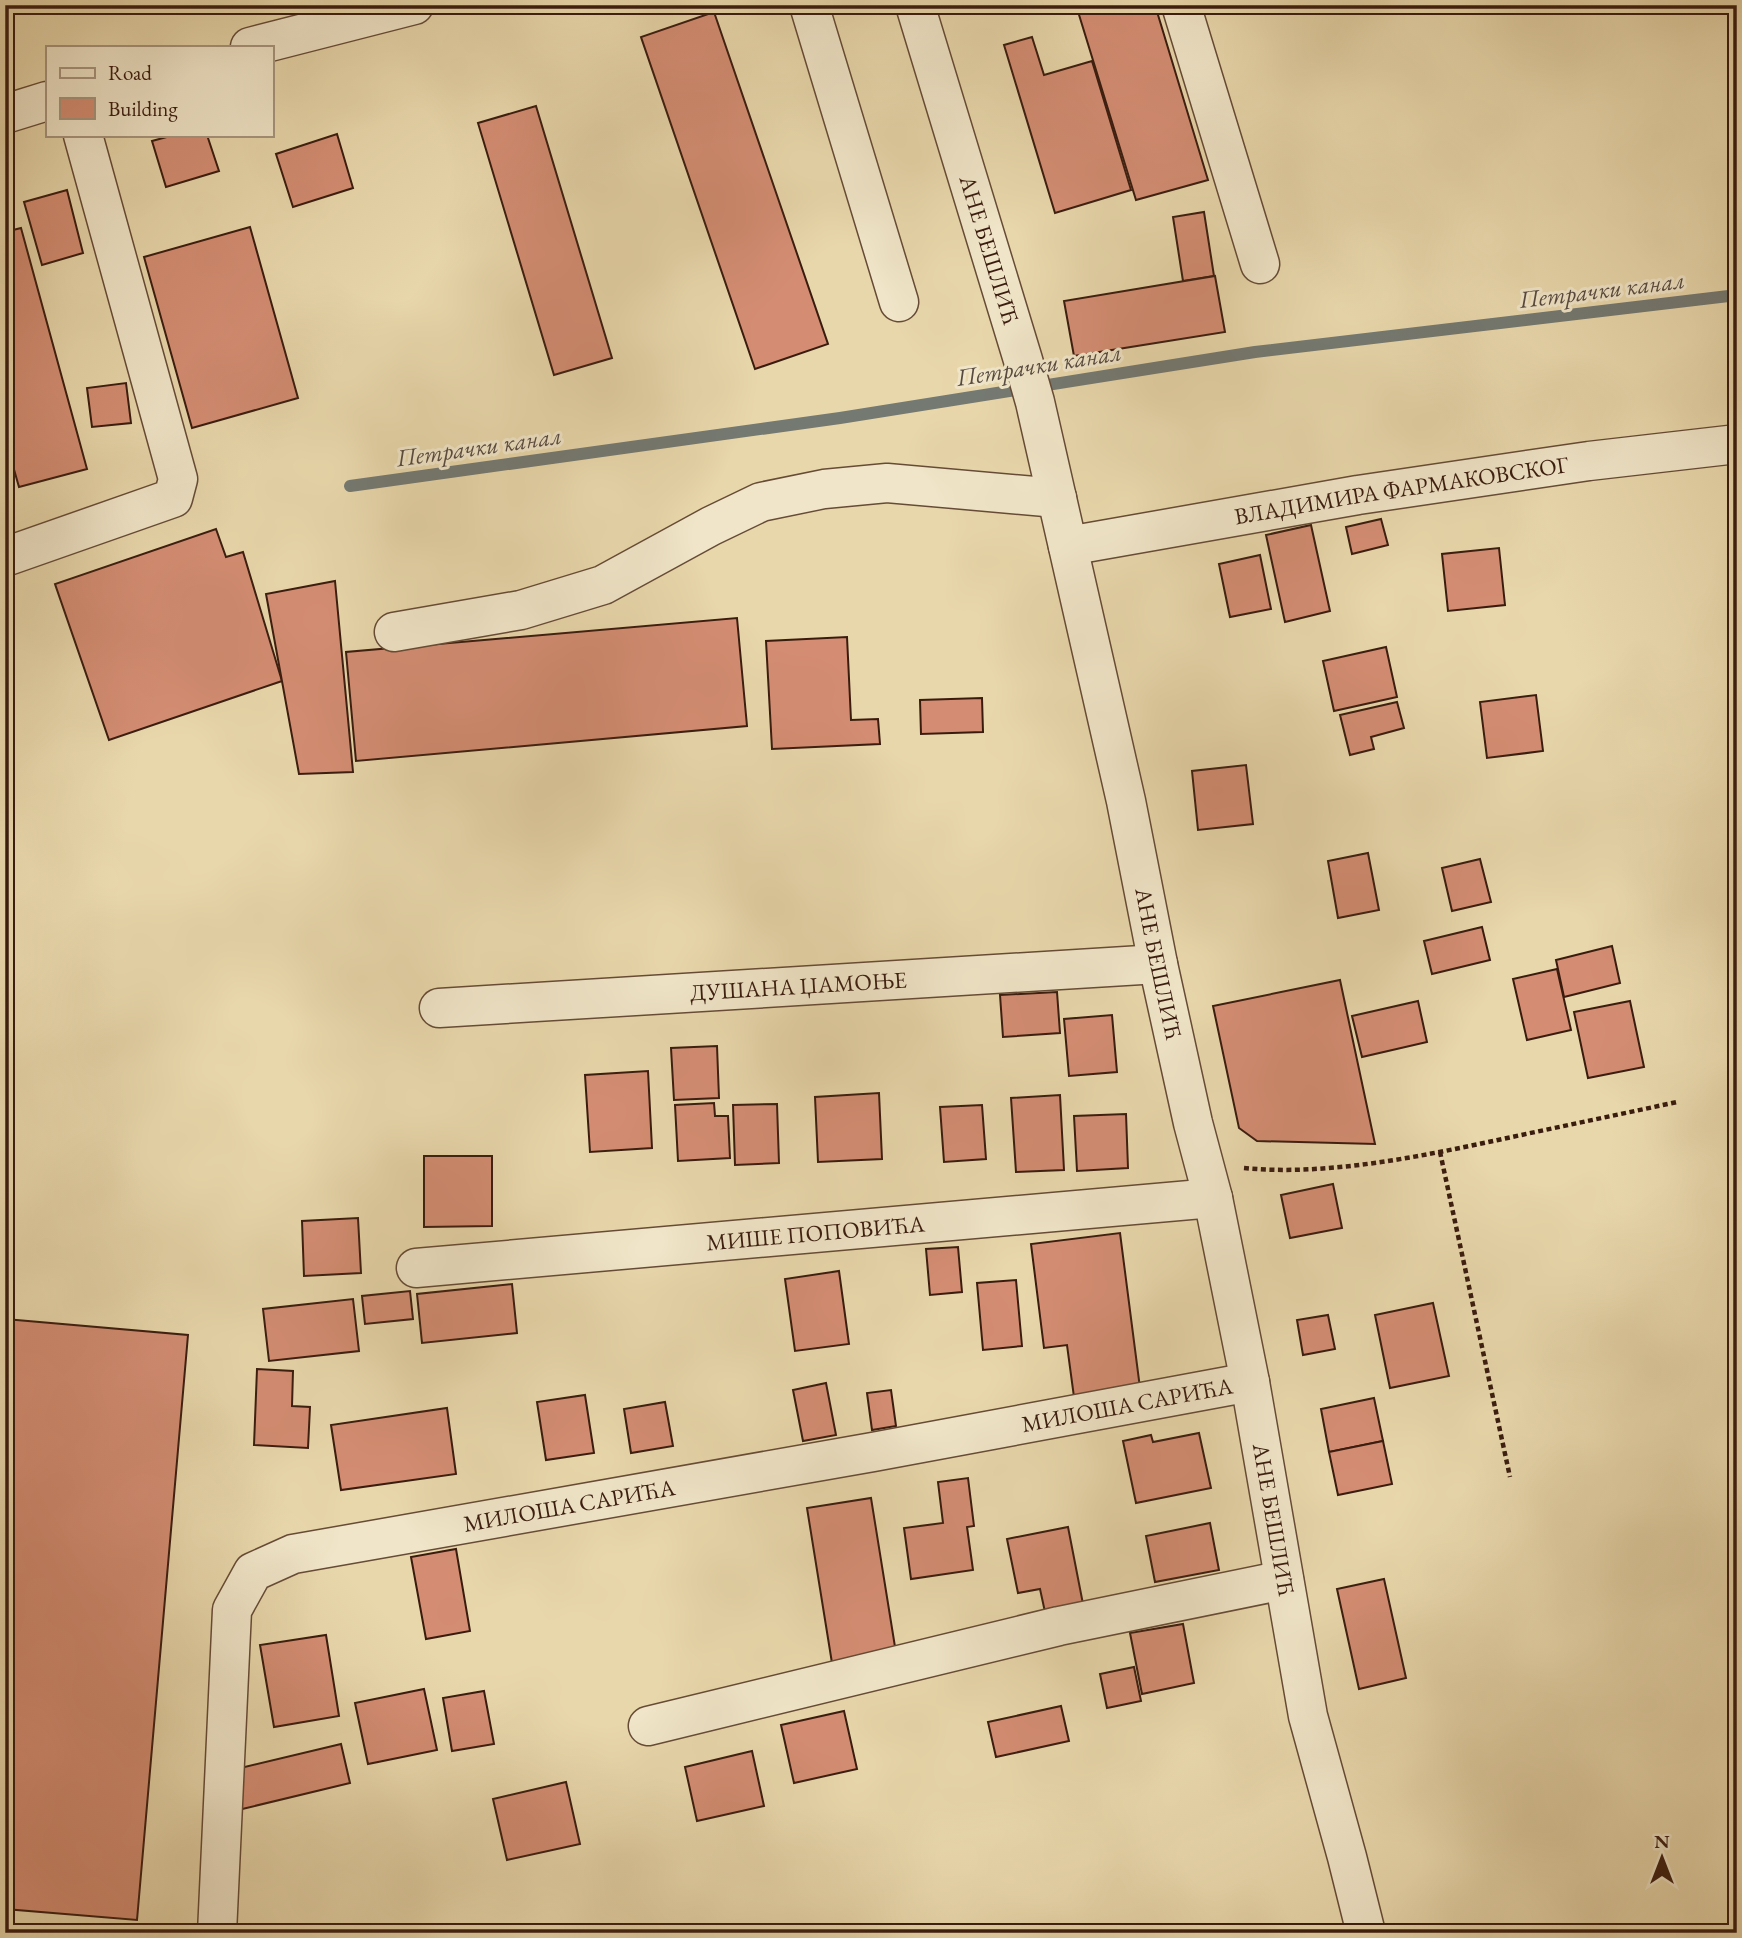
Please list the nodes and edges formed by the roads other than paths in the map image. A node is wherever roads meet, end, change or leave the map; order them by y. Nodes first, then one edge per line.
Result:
1 (414, 5) edge
2 (809, 5) edge
3 (915, 5) edge
4 (1181, 5) edge
5 (254, 46) edge
6 (46, 101) edge
7 (5, 114) edge
8 (83, 136) edge
9 (1260, 264) dead end
10 (899, 302) dead end
11 (1737, 444) edge
12 (1057, 498) junction
13 (1068, 547) junction
14 (5, 557) edge
15 (394, 632) dead end
16 (1158, 964) junction
17 (439, 1008) dead end
18 (1209, 1181) junction
19 (416, 1268) dead end
20 (1250, 1382) junction
21 (1284, 1580) junction
22 (648, 1726) dead end
23 (217, 1933) edge
24 (1366, 1933) edge

1 - 5 street
2 - 10 street
3 - 12 street, АНЕ БЕШЛИЋ
4 - 9 street
6 - 7 street
8 - 14 street
11 - 13 street, ВЛАДИМИРА ФАРМАКОВСКОГ
12 - 13 street, АНЕ БЕШЛИЋ
12 - 15 street
13 - 16 street, АНЕ БЕШЛИЋ
16 - 17 street, ДУШАНА ЏАМОЊЕ
16 - 18 street, АНЕ БЕШЛИЋ
18 - 19 street, МИШЕ ПОПОВИЋА
18 - 20 street, АНЕ БЕШЛИЋ
20 - 21 street, АНЕ БЕШЛИЋ
20 - 23 street, МИЛОША САРИЋА
21 - 22 street
21 - 24 street, АНЕ БЕШЛИЋ

